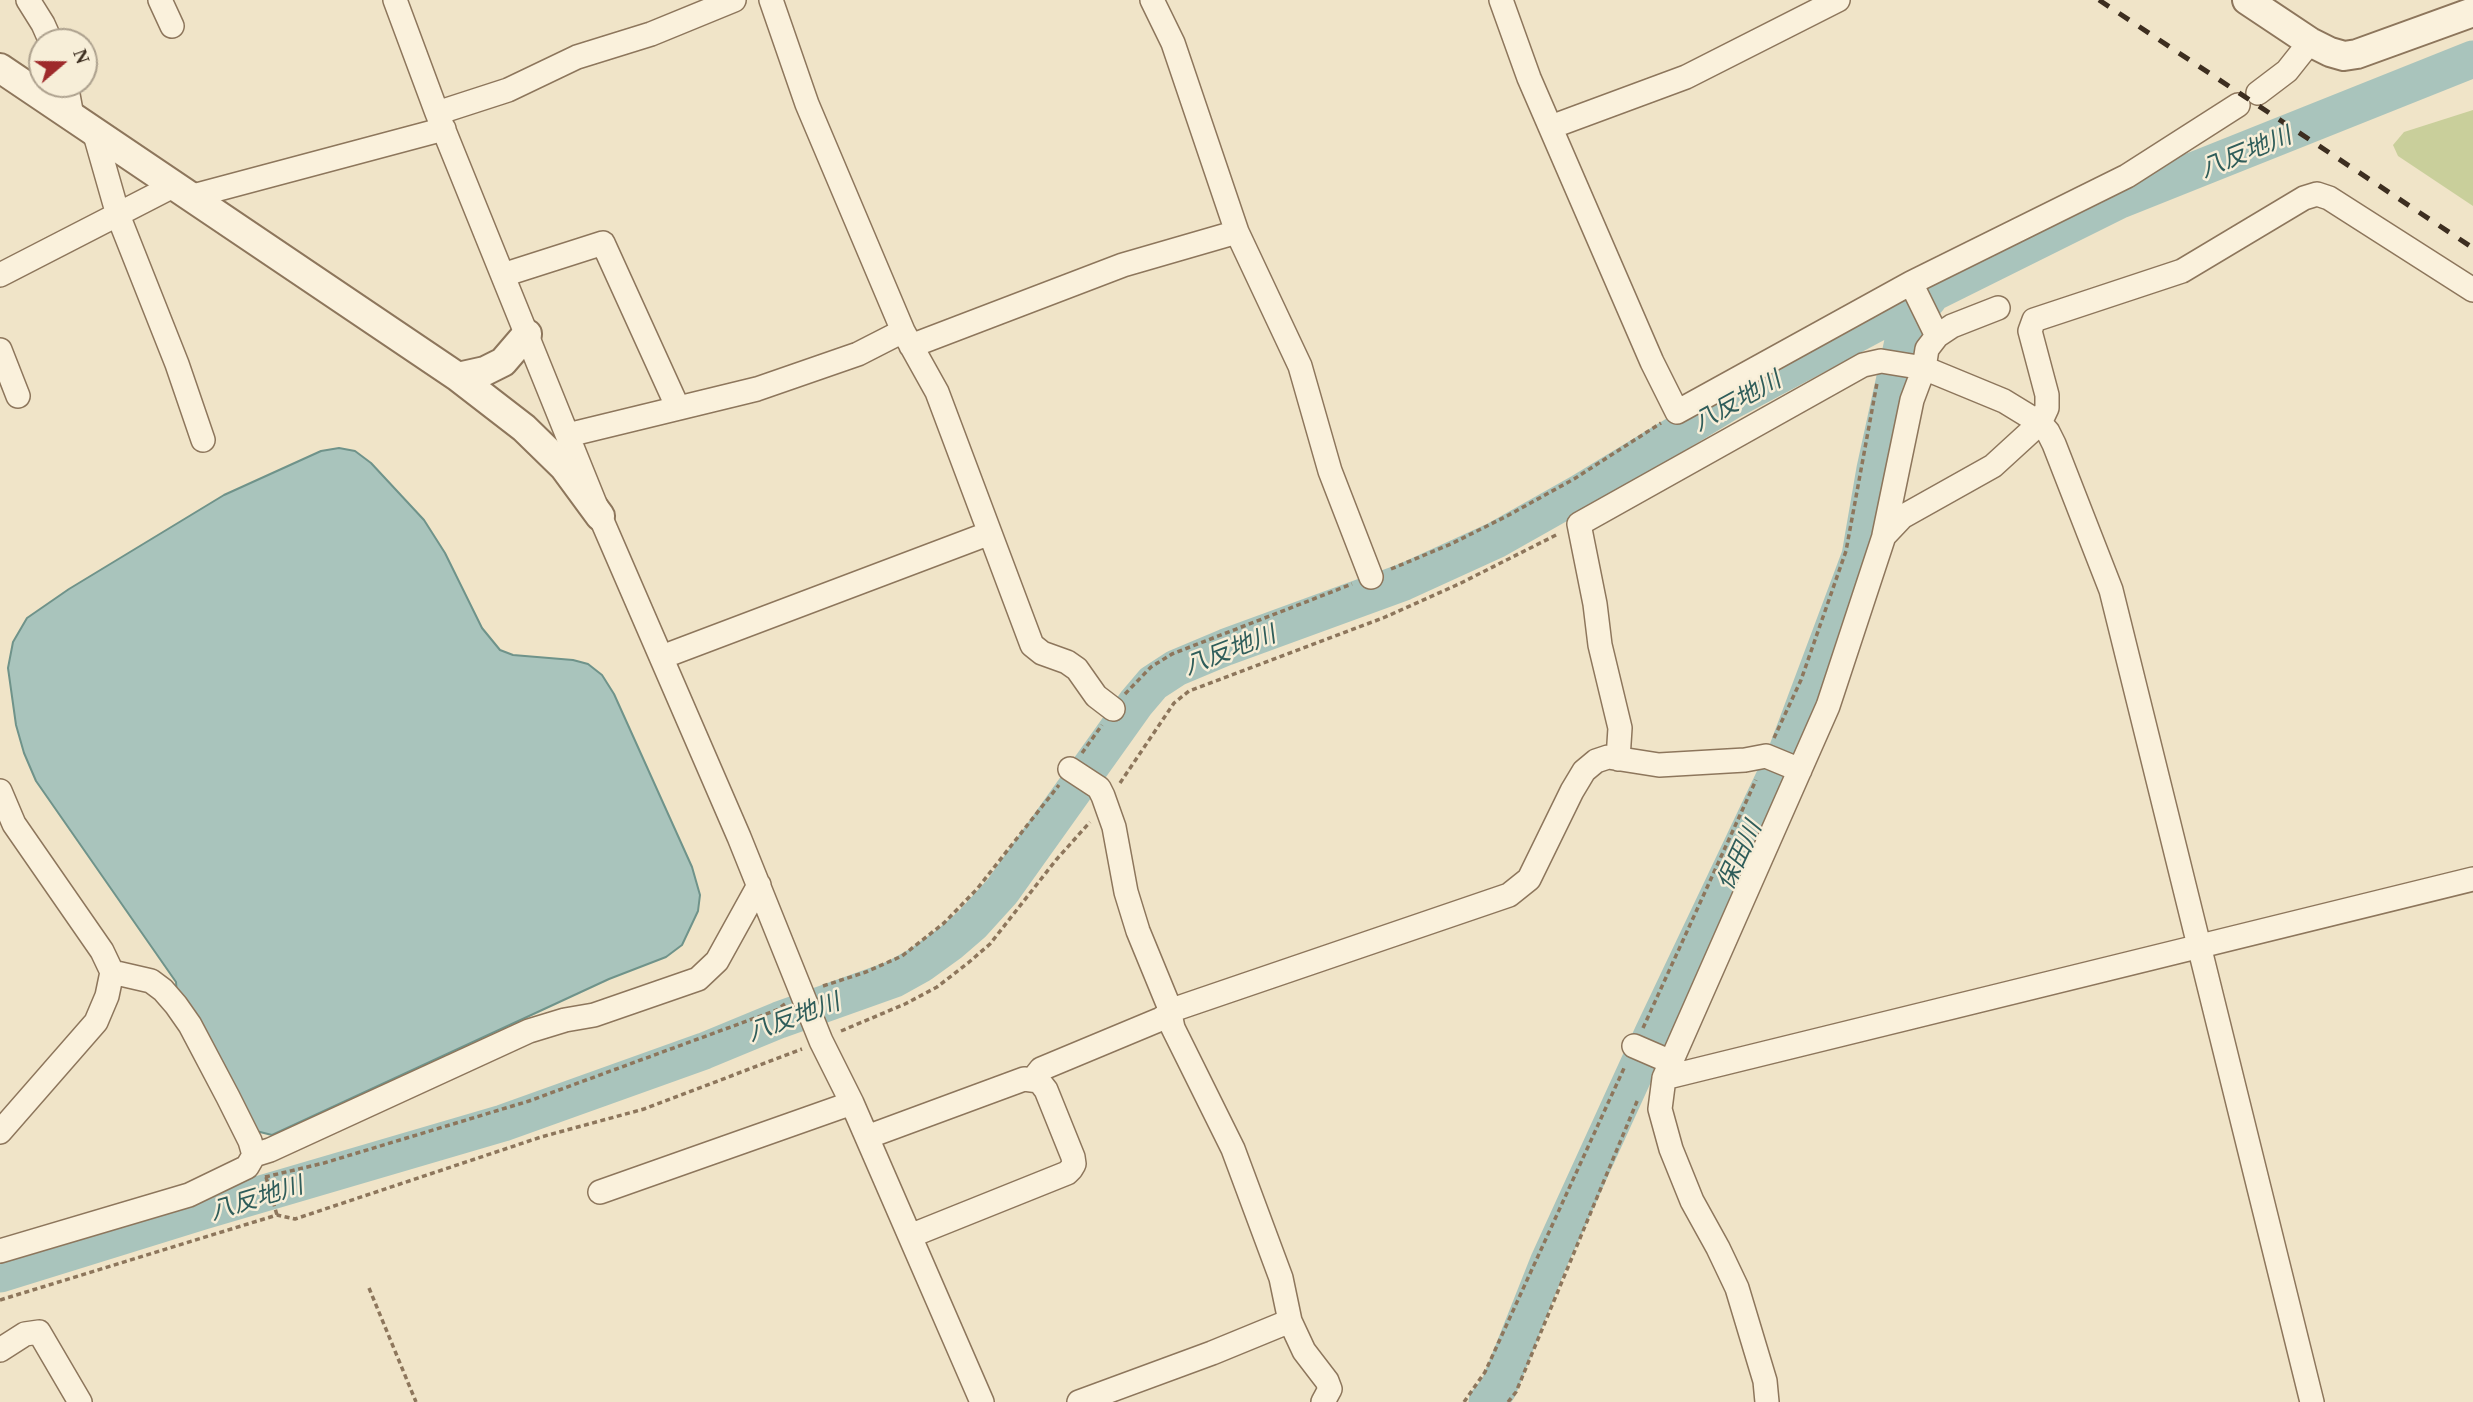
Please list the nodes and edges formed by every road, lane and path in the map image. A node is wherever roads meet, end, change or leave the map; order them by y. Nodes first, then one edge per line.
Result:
1 (28, 0) edge
2 (394, 0) edge
3 (734, 0) edge
4 (771, 0) edge
5 (1152, 0) edge
6 (1501, 0) edge
7 (1838, 0) edge
8 (2247, 0) edge
9 (2473, 12) edge
10 (45, 28) edge
11 (2310, 42) junction
12 (0, 68) edge
13 (2258, 93) dead end
14 (72, 98) edge
15 (2238, 105) dead end
16 (441, 121) junction
17 (83, 124) junction
18 (1551, 127) junction
19 (181, 191) junction
20 (118, 215) junction
21 (1237, 233) junction
22 (0, 275) edge
23 (503, 275) junction
24 (1913, 287) junction
25 (2473, 290) edge
26 (1998, 308) dead end
27 (1931, 326) junction
28 (527, 334) junction
29 (907, 339) junction
30 (0, 350) edge
31 (1881, 360) junction
32 (1924, 368) junction
33 (458, 377) junction
34 (18, 396) dead end
35 (678, 408) junction
36 (1677, 412) junction
37 (2040, 423) junction
38 (568, 435) junction
39 (202, 440) dead end
40 (600, 516) junction
41 (1579, 524) junction
42 (990, 533) junction
43 (1884, 536) junction
44 (1371, 577) junction
45 (662, 657) junction
46 (1113, 709) junction
47 (1618, 759) junction
48 (1783, 762) junction
49 (1073, 770) junction
50 (0, 790) edge
51 (1100, 794) junction
52 (2473, 879) edge
53 (759, 885) junction
54 (2201, 946) junction
55 (112, 972) junction
56 (804, 997) junction
57 (1170, 1013) junction
58 (819, 1036) junction
59 (1652, 1058) junction
60 (1033, 1079) junction
61 (1640, 1093) dead end
62 (852, 1103) junction
63 (0, 1132) edge
64 (867, 1137) junction
65 (254, 1155) junction
66 (253, 1180) dead end
67 (267, 1180) dead end
68 (600, 1192) dead end
69 (277, 1213) junction
70 (910, 1236) junction
71 (0, 1251) edge
72 (369, 1287) dead end
73 (0, 1300) edge
74 (1290, 1321) junction
75 (0, 1350) edge
76 (80, 1402) edge
77 (416, 1402) edge
78 (982, 1402) edge
79 (1079, 1402) edge
80 (1323, 1402) edge
81 (1464, 1402) edge
82 (1508, 1402) edge
83 (1768, 1402) edge
84 (2312, 1402) edge

1 - 10 street
2 - 16 street
3 - 16 street
4 - 29 street
5 - 21 street
6 - 18 street
7 - 18 street
8 - 11 street
9 - 11 street
11 - 13 street
12 - 17 street
14 - 17 street
15 - 24 street
16 - 19 street
16 - 23 street
17 - 19 street
17 - 20 street
18 - 36 street
19 - 20 street
19 - 33 street
20 - 22 street
20 - 39 street
21 - 29 street
21 - 44 street
23 - 28 street
23 - 35 street
24 - 27 street
24 - 36 street
25 - 37 street
26 - 27 street
27 - 32 street
28 - 33 street
28 - 38 street
29 - 35 street
29 - 42 street
30 - 34 street
31 - 32 street
31 - 41 street
31 - 48 path
32 - 37 street
32 - 43 street
33 - 40 street
35 - 38 street
36 - 44 path
37 - 43 street
37 - 54 street
38 - 40 street
40 - 45 street
41 - 47 street
41 - 51 path
42 - 45 street
42 - 46 street
43 - 48 street
44 - 46 path
45 - 53 street
46 - 49 path
47 - 48 street
47 - 57 street
48 - 59 street
48 - 59 path
49 - 51 street
49 - 56 path
50 - 55 street
51 - 57 street
51 - 58 path
52 - 54 street
53 - 56 street
53 - 65 street
54 - 59 street
54 - 84 street
55 - 63 street
55 - 65 street
56 - 58 street
56 - 66 path
57 - 60 street
57 - 74 street
58 - 62 street
58 - 69 path
59 - 81 path
59 - 83 street
60 - 64 street
60 - 70 street
61 - 82 path
62 - 64 street
62 - 68 street
64 - 70 street
65 - 71 street
67 - 69 path
69 - 73 path
70 - 78 street
72 - 77 path
74 - 79 street
74 - 80 street
75 - 76 street

